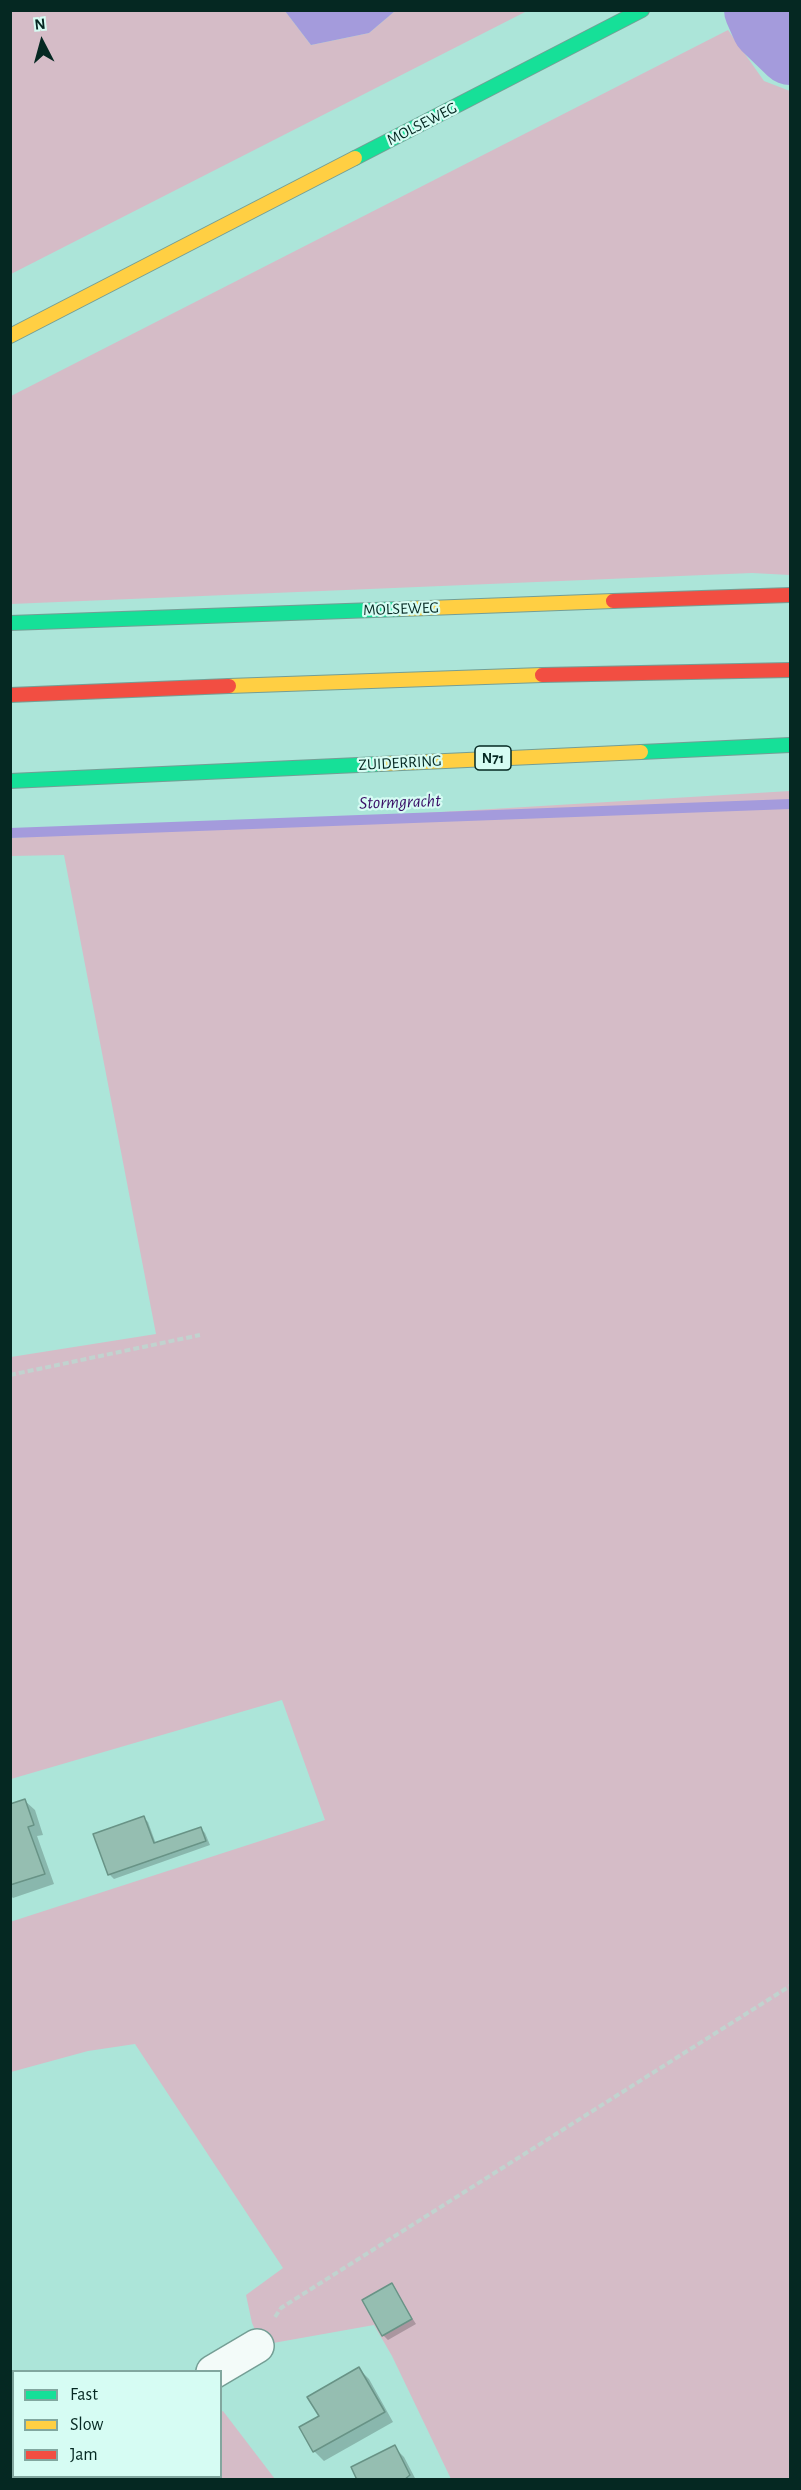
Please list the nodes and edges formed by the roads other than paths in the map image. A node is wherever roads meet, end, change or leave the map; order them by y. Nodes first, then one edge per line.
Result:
1 (642, 10) edge
2 (10, 336) edge
3 (790, 595) edge
4 (10, 623) edge
5 (790, 670) edge
6 (10, 695) edge
7 (790, 745) edge
8 (10, 781) edge
9 (257, 2346) road end
10 (216, 2370) edge

1 - 2 main road, MOLSEWEG
3 - 4 main road, MOLSEWEG
5 - 6 main road
7 - 8 main road, ZUIDERRING / N71
9 - 10 street

